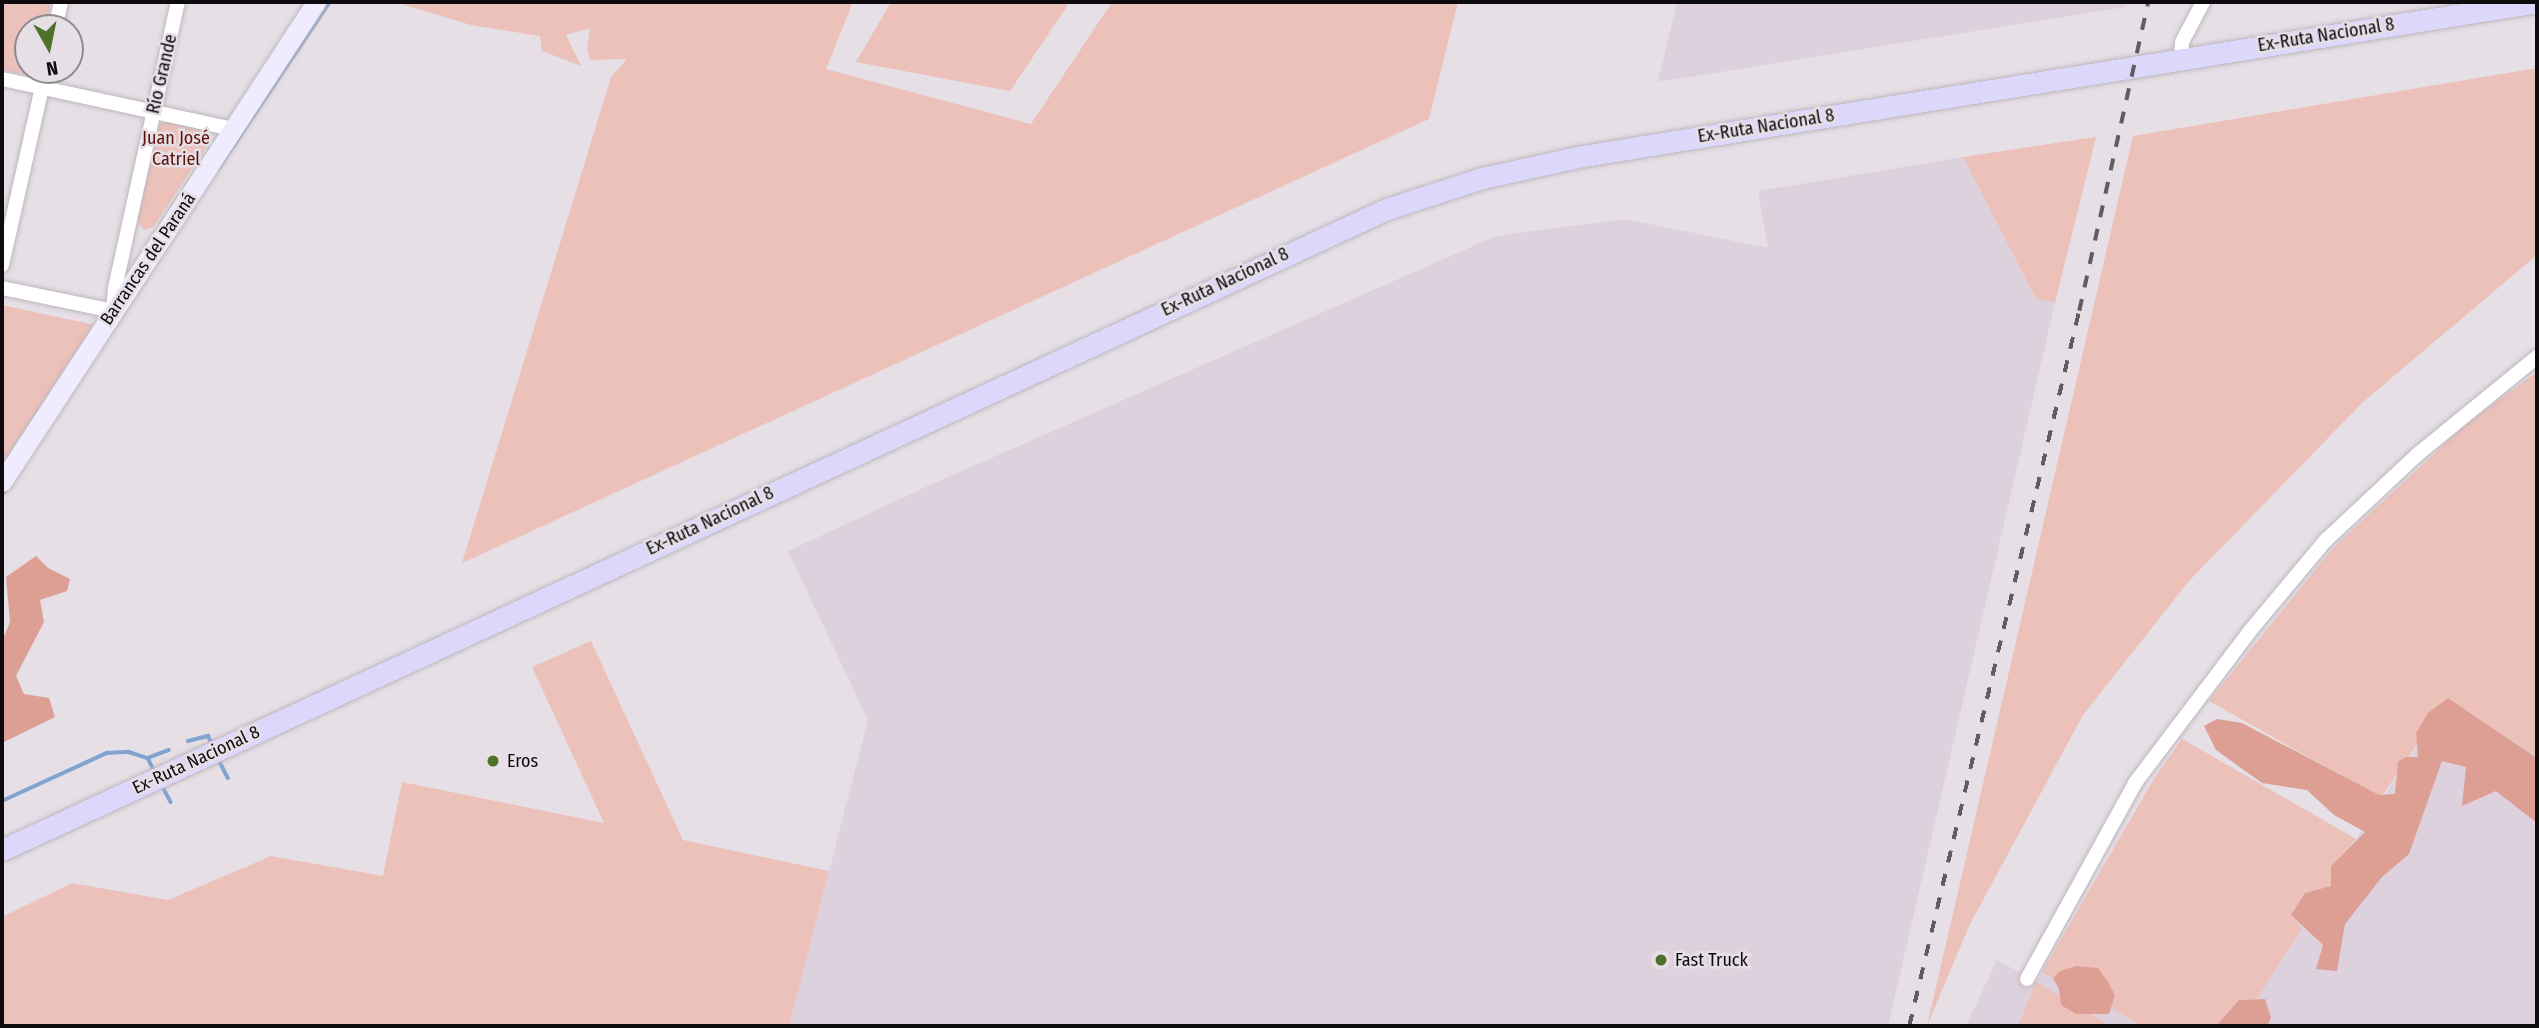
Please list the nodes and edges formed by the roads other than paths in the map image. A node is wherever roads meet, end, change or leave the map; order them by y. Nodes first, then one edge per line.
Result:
1 (178, 2) edge
2 (316, 2) edge
3 (2203, 2) edge
4 (2537, 2) edge
5 (2456, 8) edge
6 (2181, 58) junction
7 (2, 79) edge
8 (44, 84) edge
9 (43, 88) junction
10 (154, 112) junction
11 (234, 129) junction
12 (2, 265) edge
13 (2, 288) edge
14 (113, 311) junction
15 (2537, 357) edge
16 (2, 482) edge
17 (2, 850) edge
18 (2027, 979) dead end

1 - 10 street, Río Grande
2 - 11 street, Barrancas del Paraná
3 - 6 street
4 - 5 main road, Ex-Ruta Nacional 8
5 - 6 main road, Ex-Ruta Nacional 8
6 - 17 main road, Ex-Ruta Nacional 8
7 - 9 street
8 - 9 street
9 - 10 street
9 - 12 street
10 - 11 street
10 - 14 street, Río Grande
11 - 14 street, Barrancas del Paraná
13 - 14 street
14 - 16 street, Barrancas del Paraná
15 - 18 street

